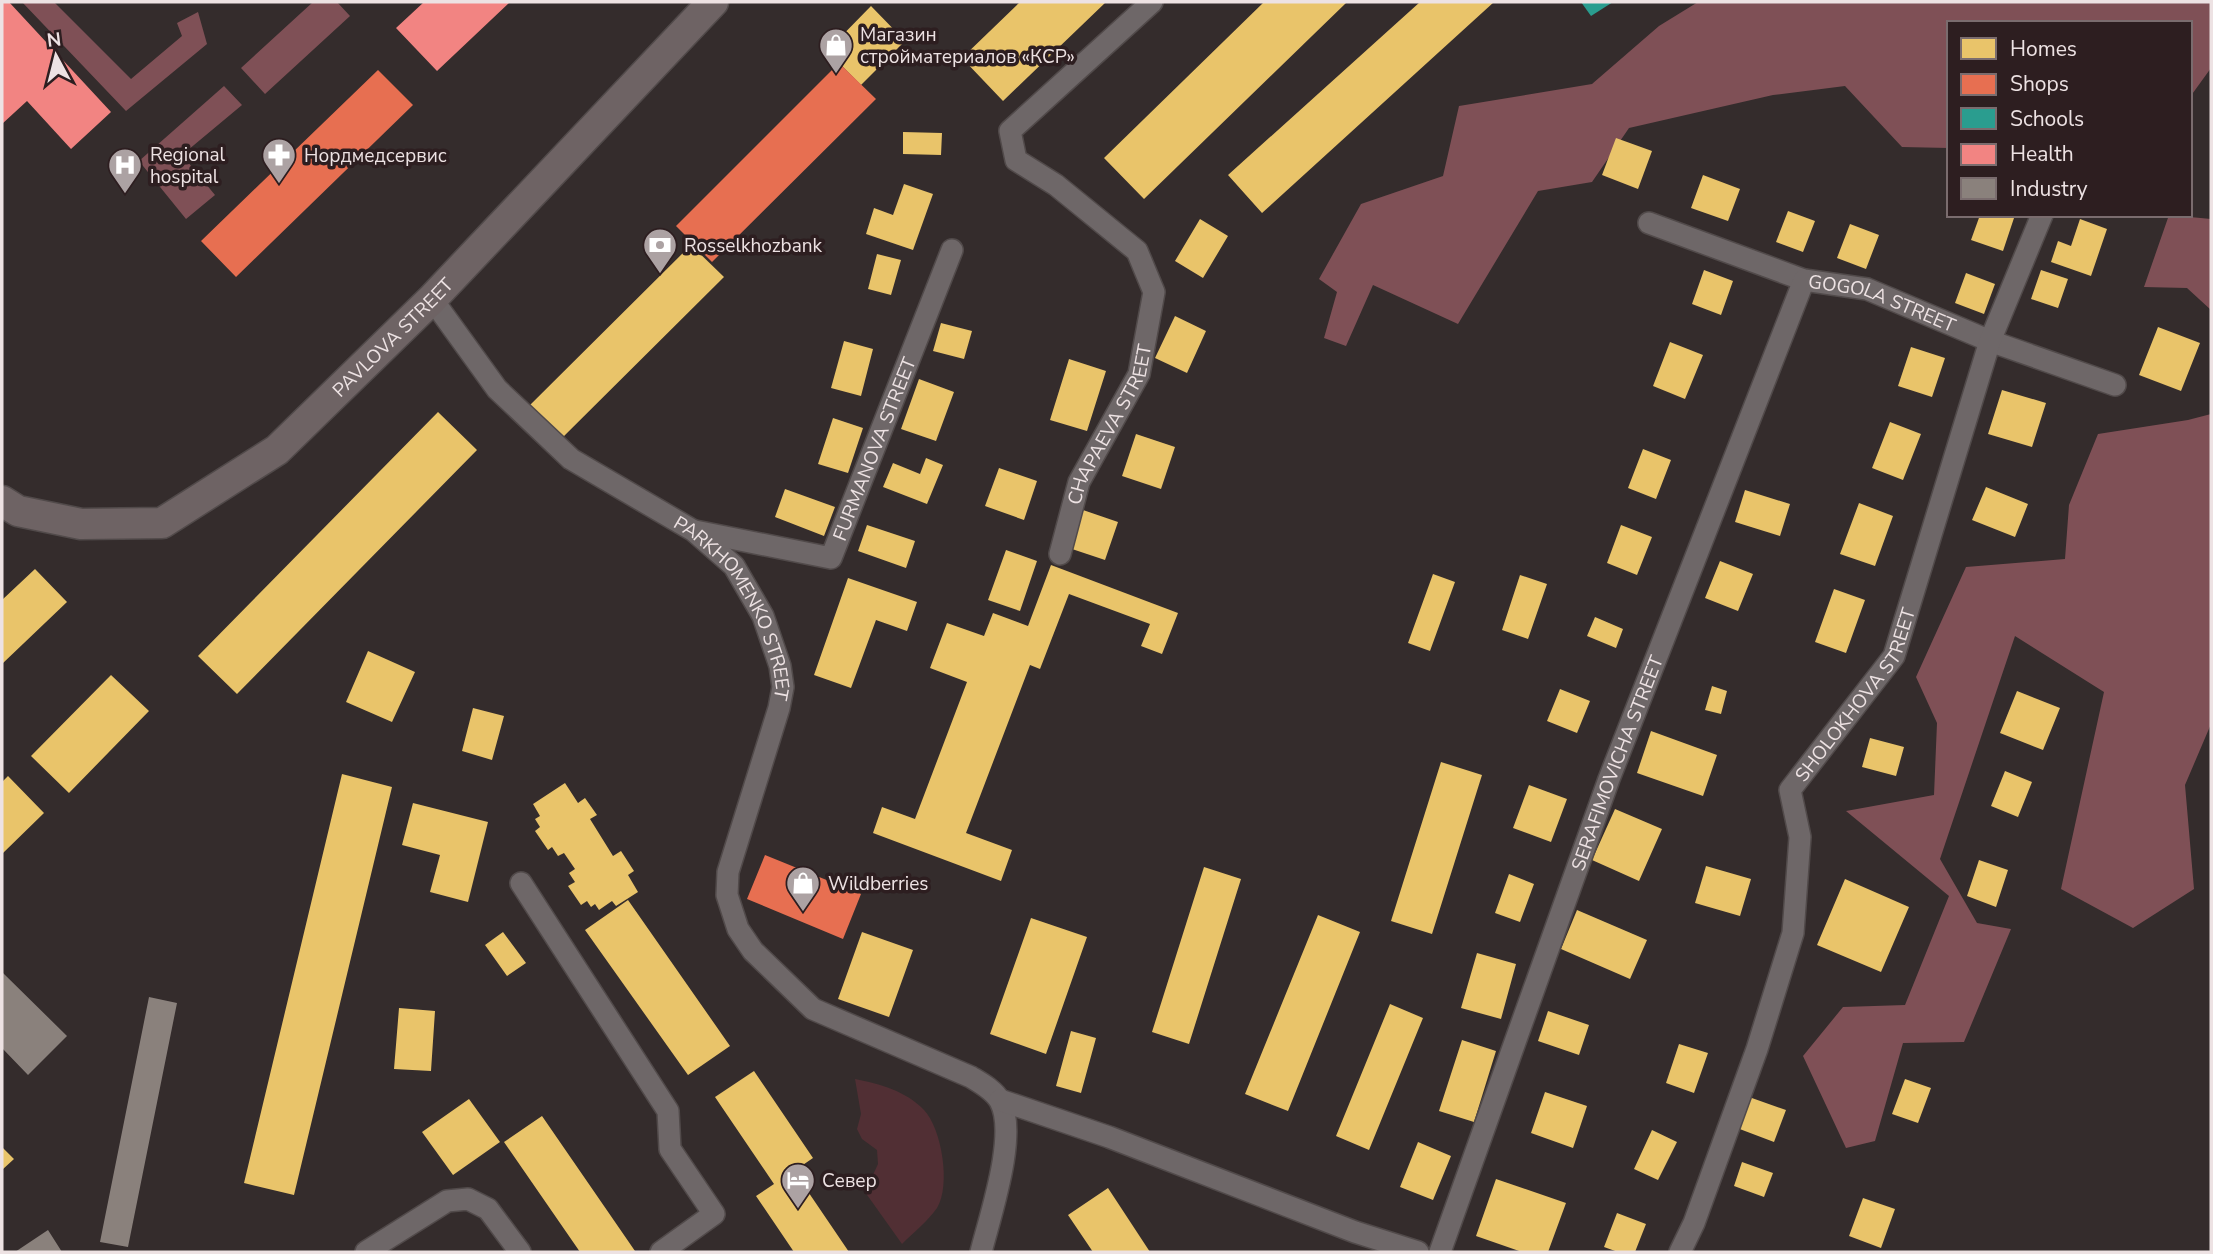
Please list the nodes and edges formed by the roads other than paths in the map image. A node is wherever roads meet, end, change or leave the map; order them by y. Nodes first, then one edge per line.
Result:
1 (713, 2) edge
2 (1152, 2) edge
3 (2041, 217) edge
4 (1649, 223) dead end
5 (952, 250) dead end
6 (1804, 280) junction
7 (432, 299) junction
8 (1990, 341) junction
9 (2115, 385) dead end
10 (2, 500) edge
11 (694, 531) junction
12 (1060, 554) dead end
13 (521, 883) dead end
14 (1016, 1116) junction
15 (366, 1252) edge
16 (520, 1252) edge
17 (661, 1252) edge
18 (981, 1252) edge
19 (1418, 1252) edge
20 (1440, 1252) edge
21 (1680, 1252) edge

1 - 7 street, PAVLOVA STREET
2 - 12 street, CHAPAEVA STREET
3 - 8 street, SHOLOKHOVA STREET
4 - 6 street, GOGOLA STREET
5 - 11 street, FURMANOVA STREET
6 - 8 street, GOGOLA STREET
6 - 20 street, SERAFIMOVICHA STREET
7 - 10 street, PAVLOVA STREET
7 - 11 street, PARKHOMENKO STREET
8 - 9 street, GOGOLA STREET
8 - 21 street, SHOLOKHOVA STREET
11 - 14 street, PARKHOMENKO STREET
13 - 17 street
14 - 18 street, PARKHOMENKO STREET
14 - 19 street
15 - 16 street

